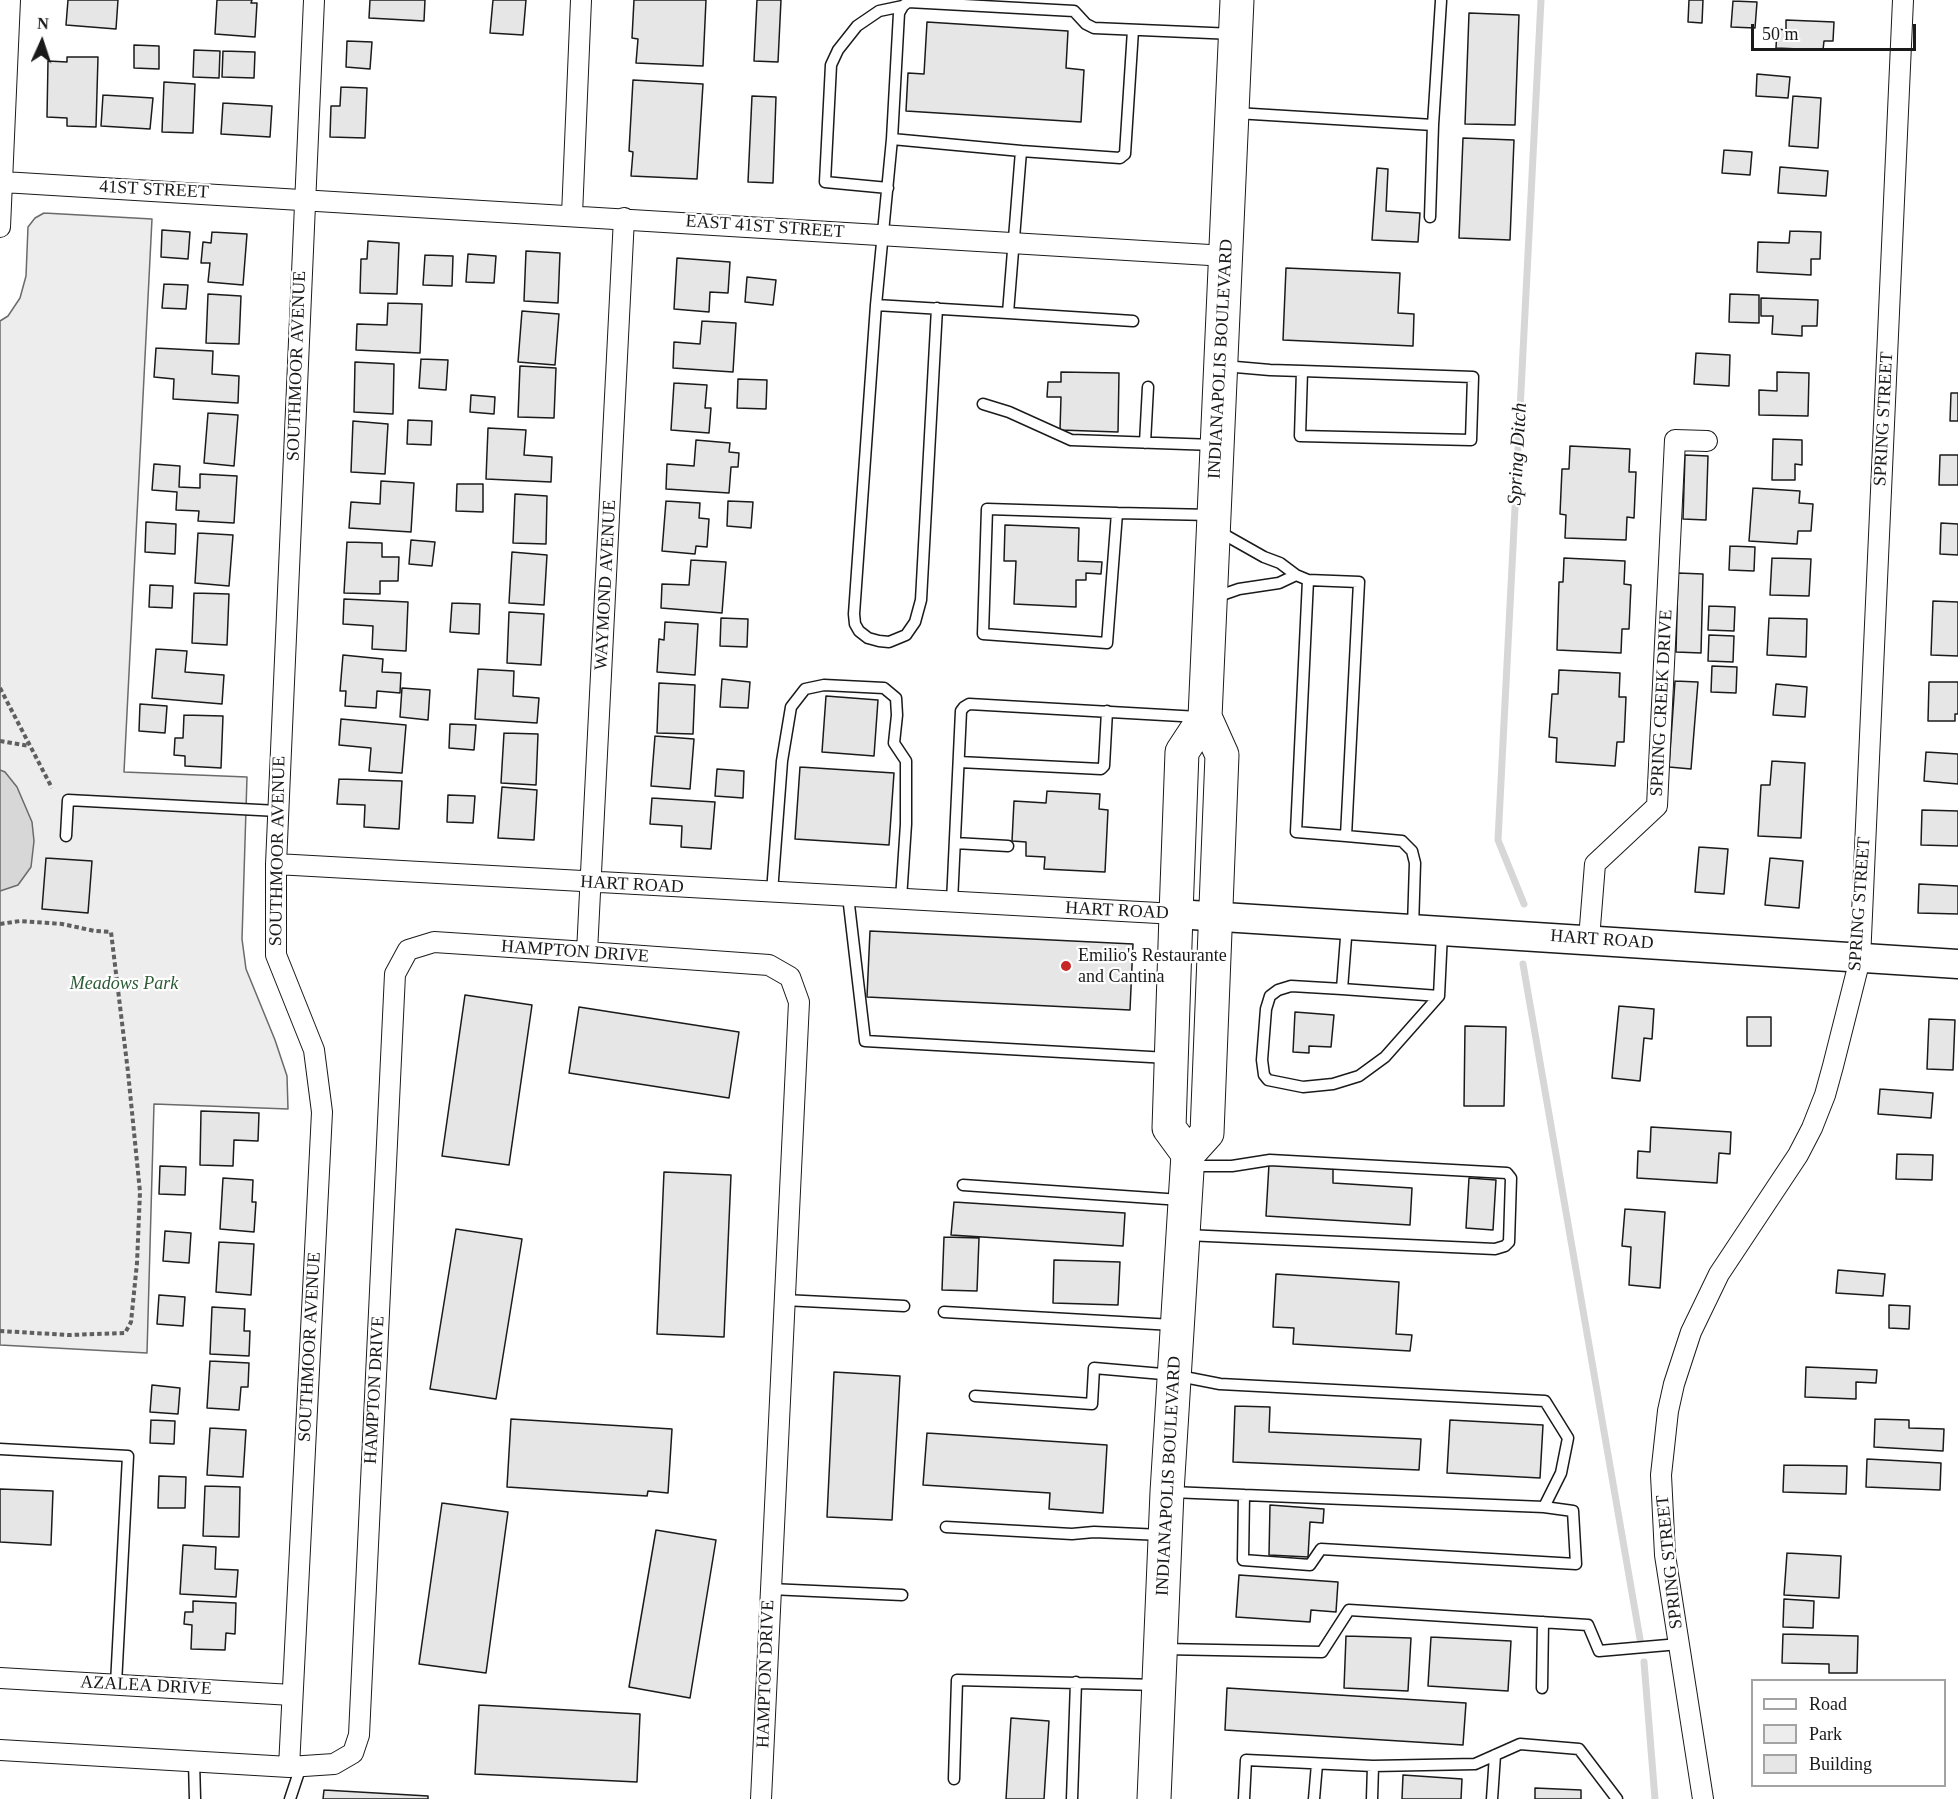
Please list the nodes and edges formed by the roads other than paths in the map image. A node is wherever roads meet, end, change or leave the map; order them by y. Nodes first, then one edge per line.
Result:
1 (10, 0) edge
2 (314, 0) edge
3 (581, 0) edge
4 (1237, 0) edge
5 (1903, 0) edge
6 (1441, 1) edge
7 (903, 6) junction
8 (1133, 30) junction
9 (1236, 34) junction
10 (1232, 113) junction
11 (1433, 125) junction
12 (892, 139) junction
13 (1021, 151) junction
14 (3, 182) junction
15 (888, 188) junction
16 (305, 199) junction
17 (572, 215) junction
18 (1430, 217) dead end
19 (624, 218) junction
20 (0, 227) edge
21 (884, 235) junction
22 (1013, 243) junction
23 (1226, 256) junction
24 (876, 305) junction
25 (937, 308) junction
26 (1008, 313) junction
27 (1133, 321) dead end
28 (1221, 366) junction
29 (1302, 371) junction
30 (1148, 387) dead end
31 (982, 404) dead end
32 (1707, 441) dead end
33 (1145, 443) junction
34 (1217, 445) junction
35 (1117, 513) junction
36 (1214, 522) junction
37 (1296, 575) junction
38 (1308, 580) junction
39 (1210, 599) junction
40 (1107, 711) junction
41 (1205, 717) junction
42 (958, 762) junction
43 (278, 811) junction
44 (66, 836) dead end
45 (1347, 836) junction
46 (955, 843) junction
47 (1008, 846) dead end
48 (276, 864) junction
49 (591, 882) junction
50 (772, 892) junction
51 (848, 896) junction
52 (901, 899) junction
53 (951, 902) junction
54 (1176, 914) junction
55 (1216, 916) junction
56 (1347, 924) junction
57 (1413, 928) junction
58 (1442, 930) junction
59 (1589, 939) junction
60 (587, 952) junction
61 (1860, 958) junction
62 (1958, 964) edge
63 (1342, 989) junction
64 (1439, 996) junction
65 (1171, 1058) junction
66 (1187, 1160) junction
67 (963, 1185) dead end
68 (1185, 1200) junction
69 (1182, 1235) junction
70 (784, 1300) junction
71 (904, 1306) dead end
72 (944, 1312) dead end
73 (1176, 1325) junction
74 (1174, 1375) junction
75 (975, 1396) dead end
76 (0, 1449) edge
77 (1167, 1492) junction
78 (1244, 1495) junction
79 (1544, 1507) junction
80 (946, 1527) dead end
81 (1165, 1535) junction
82 (770, 1589) junction
83 (902, 1595) dead end
84 (1543, 1622) junction
85 (1679, 1644) junction
86 (1160, 1649) junction
87 (0, 1678) edge
88 (1076, 1682) junction
89 (116, 1684) junction
90 (1158, 1685) junction
91 (1542, 1688) dead end
92 (292, 1695) junction
93 (0, 1750) edge
94 (1495, 1755) junction
95 (194, 1761) junction
96 (1317, 1764) junction
97 (1373, 1766) junction
98 (295, 1767) junction
99 (954, 1779) dead end
100 (195, 1799) edge
101 (291, 1799) edge
102 (761, 1799) edge
103 (1072, 1799) edge
104 (1154, 1799) edge
105 (1244, 1799) edge
106 (1314, 1799) edge
107 (1372, 1799) edge
108 (1492, 1799) edge
109 (1617, 1799) edge
110 (1703, 1799) edge

1 - 14 street
2 - 16 street, SOUTHMOOR AVENUE
3 - 17 street
4 - 9 highway, INDIANAPOLIS BOULEVARD
5 - 61 street, SPRING STREET
6 - 11 lane
7 - 8 lane
7 - 12 lane
7 - 15 lane
8 - 9 lane
8 - 13 lane
9 - 10 highway, INDIANAPOLIS BOULEVARD
10 - 11 lane
10 - 23 highway, INDIANAPOLIS BOULEVARD
11 - 18 lane
12 - 13 lane
12 - 15 lane
13 - 22 lane
14 - 16 street, 41ST STREET
14 - 20 street
15 - 21 lane
16 - 17 street, EAST 41ST STREET
16 - 43 street, SOUTHMOOR AVENUE
17 - 19 street, EAST 41ST STREET
19 - 21 street, EAST 41ST STREET
19 - 49 street, WAYMOND AVENUE
21 - 22 street, EAST 41ST STREET
21 - 24 lane
22 - 23 street, EAST 41ST STREET
22 - 26 lane
23 - 28 highway, INDIANAPOLIS BOULEVARD
24 - 25 lane
24 - 25 lane
25 - 26 lane
26 - 27 lane
28 - 29 lane
28 - 34 highway, INDIANAPOLIS BOULEVARD
29 - 29 lane
30 - 33 lane
31 - 33 lane
32 - 59 street, SPRING CREEK DRIVE
33 - 34 lane
34 - 36 highway, INDIANAPOLIS BOULEVARD
35 - 35 lane
35 - 36 lane
36 - 37 lane
36 - 39 highway, INDIANAPOLIS BOULEVARD
37 - 38 lane
37 - 39 lane
38 - 45 lane
38 - 45 lane
39 - 41 highway, INDIANAPOLIS BOULEVARD
40 - 41 lane
40 - 42 lane
40 - 42 lane
41 - 54 highway
41 - 55 highway, INDIANAPOLIS BOULEVARD
42 - 46 lane
43 - 44 lane
43 - 48 street, SOUTHMOOR AVENUE
45 - 57 lane
46 - 47 lane
46 - 53 lane
48 - 49 street, HART ROAD
48 - 92 street, SOUTHMOOR AVENUE
49 - 50 street, HART ROAD
49 - 60 street, WAYMOND AVENUE
50 - 51 street, HART ROAD
50 - 52 lane
51 - 52 street, HART ROAD
51 - 65 lane
52 - 53 street, HART ROAD
53 - 54 street, HART ROAD
54 - 55 street, HART ROAD
54 - 65 highway
55 - 56 street, HART ROAD
55 - 66 highway, INDIANAPOLIS BOULEVARD
56 - 57 street, HART ROAD
56 - 63 lane
57 - 58 street, HART ROAD
58 - 59 street, HART ROAD
58 - 64 lane
59 - 61 street, HART ROAD
60 - 70 street, HAMPTON DRIVE
60 - 98 street, HAMPTON DRIVE
61 - 62 street, HART ROAD
61 - 85 street, SPRING STREET
63 - 64 lane
63 - 64 lane
65 - 66 highway
66 - 68 highway, INDIANAPOLIS BOULEVARD
66 - 69 lane
67 - 68 lane
68 - 69 highway, INDIANAPOLIS BOULEVARD
69 - 73 highway, INDIANAPOLIS BOULEVARD
70 - 71 lane
70 - 82 street, HAMPTON DRIVE
72 - 73 lane
73 - 74 highway, INDIANAPOLIS BOULEVARD
74 - 75 lane
74 - 77 highway, INDIANAPOLIS BOULEVARD
74 - 79 lane
76 - 89 lane
77 - 78 lane
77 - 81 highway, INDIANAPOLIS BOULEVARD
78 - 79 lane
78 - 79 lane
80 - 81 lane
81 - 86 highway, INDIANAPOLIS BOULEVARD
82 - 83 lane
82 - 102 street, HAMPTON DRIVE
84 - 85 lane
84 - 86 lane
84 - 91 lane
85 - 110 street, SPRING STREET
86 - 90 highway, INDIANAPOLIS BOULEVARD
87 - 89 street, AZALEA DRIVE
88 - 90 lane
88 - 99 lane
88 - 103 lane
89 - 92 street, AZALEA DRIVE
90 - 104 highway, INDIANAPOLIS BOULEVARD
92 - 98 street
93 - 95 street, HAMPTON DRIVE
94 - 97 lane
94 - 108 lane
94 - 109 lane
95 - 98 street, HAMPTON DRIVE
95 - 100 lane
96 - 97 lane
96 - 105 lane
96 - 106 lane
97 - 107 lane
98 - 101 lane

